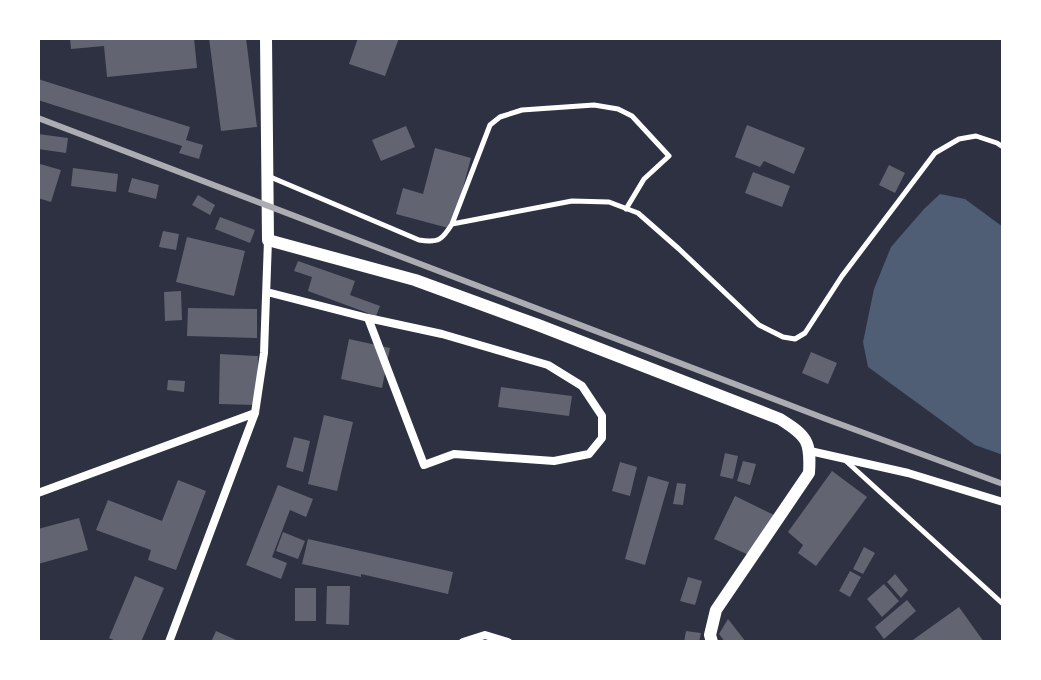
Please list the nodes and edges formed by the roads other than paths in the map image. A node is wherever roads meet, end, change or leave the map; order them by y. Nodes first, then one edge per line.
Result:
1 (266, 38) edge
2 (1003, 147) edge
3 (268, 176) junction
4 (626, 209) junction
5 (452, 224) junction
6 (268, 240) junction
7 (267, 292) junction
8 (368, 318) junction
9 (255, 413) junction
10 (810, 451) junction
11 (842, 458) junction
12 (38, 493) edge
13 (1003, 502) edge
14 (1003, 604) edge
15 (169, 642) edge
16 (463, 642) edge
17 (508, 642) edge
18 (712, 642) edge

1 - 3 street
2 - 4 lane
3 - 5 lane
3 - 6 street
4 - 5 lane
4 - 5 lane
6 - 7 street
6 - 10 street
7 - 8 street
7 - 9 street
8 - 8 street
9 - 12 street
9 - 15 street
10 - 11 street
10 - 18 street
11 - 13 street
11 - 14 lane
16 - 17 street

